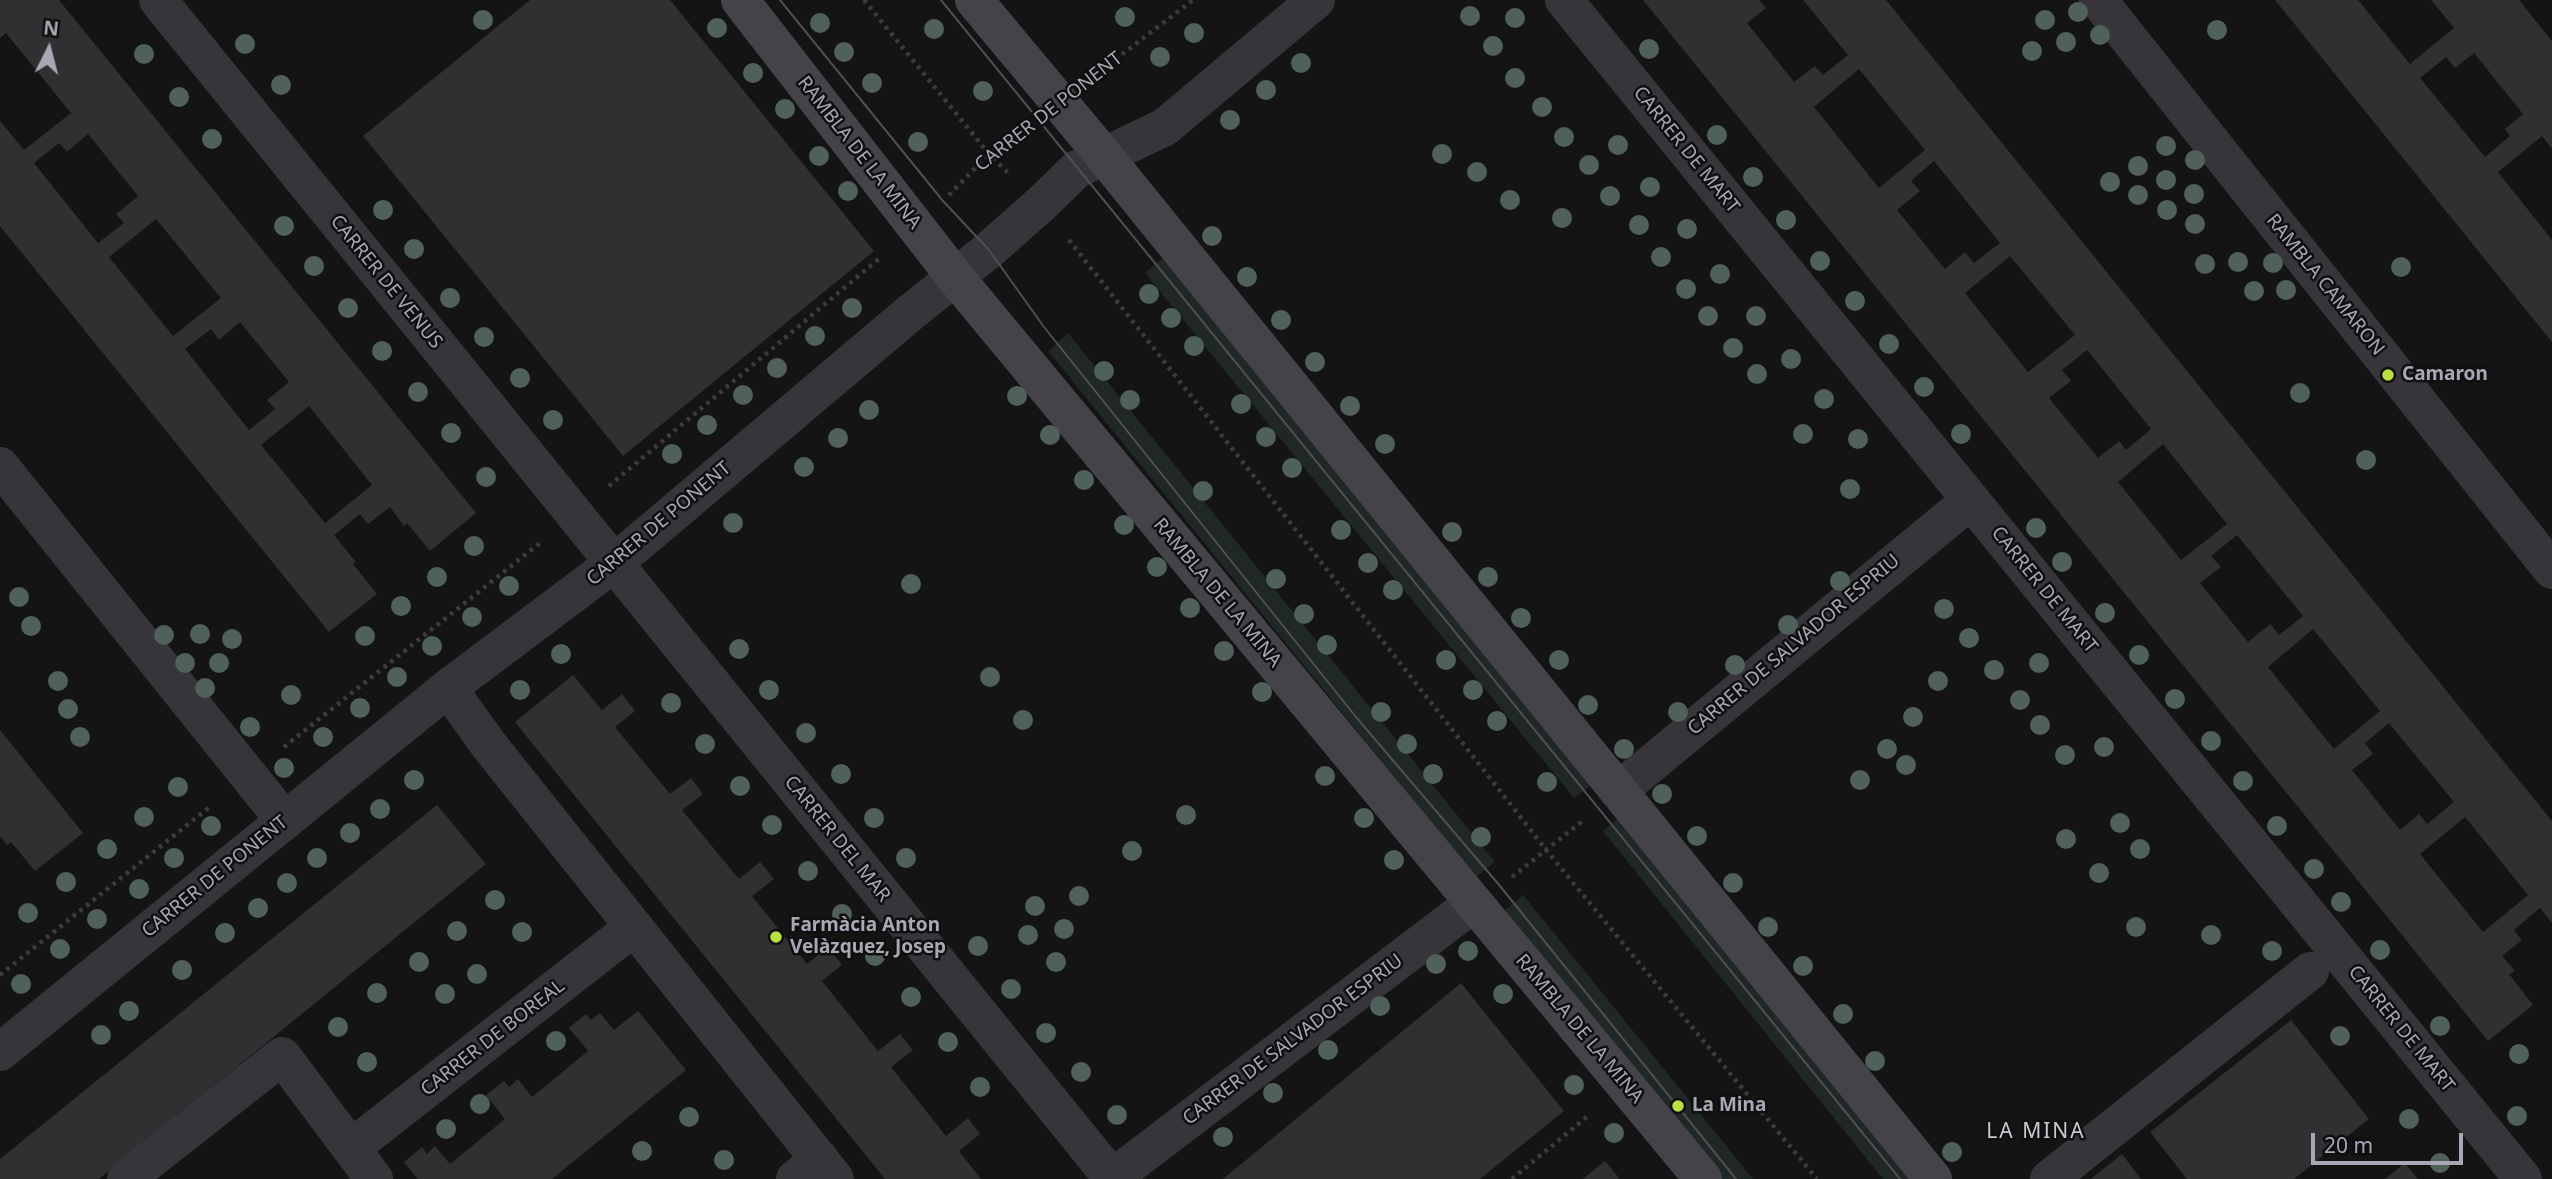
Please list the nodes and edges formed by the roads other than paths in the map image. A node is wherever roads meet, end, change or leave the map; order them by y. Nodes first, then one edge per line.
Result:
1 (158, 0) edge
2 (740, 0) edge
3 (974, 0) edge
4 (1316, 0) edge
5 (1564, 0) edge
6 (2098, 0) edge
7 (1104, 156) junction
8 (955, 277) junction
9 (0, 466) edge
10 (1970, 500) junction
11 (613, 565) junction
12 (2552, 570) edge
13 (447, 688) junction
14 (1618, 791) junction
15 (285, 821) junction
16 (1474, 903) junction
17 (634, 927) junction
18 (2310, 971) dead end
19 (0, 1052) edge
20 (351, 1148) junction
21 (816, 1172) edge
22 (126, 1179) edge
23 (374, 1179) edge
24 (1112, 1179) edge
25 (1703, 1179) edge
26 (1933, 1179) edge
27 (2049, 1179) edge
28 (2523, 1179) edge

1 - 11 street, CARRER DE VENUS
2 - 8 street, RAMBLA DE LA MINA
3 - 7 street
4 - 7 street, CARRER DE PONENT
5 - 10 street, CARRER DE MART
6 - 12 street, RAMBLA CAMARON
7 - 8 street, CARRER DE PONENT
7 - 14 street
8 - 11 street, CARRER DE PONENT
8 - 16 street, RAMBLA DE LA MINA
9 - 15 street
10 - 14 street, CARRER DE SALVADOR ESPRIU
10 - 28 street, CARRER DE MART
11 - 13 street, CARRER DE PONENT
11 - 24 street, CARRER DEL MAR
13 - 15 street, CARRER DE PONENT
13 - 17 street
14 - 26 street
15 - 19 street, CARRER DE PONENT
16 - 24 street, CARRER DE SALVADOR ESPRIU
16 - 25 street, RAMBLA DE LA MINA
17 - 20 street, CARRER DE BOREAL
17 - 21 street
18 - 27 street
20 - 22 street
20 - 23 street

